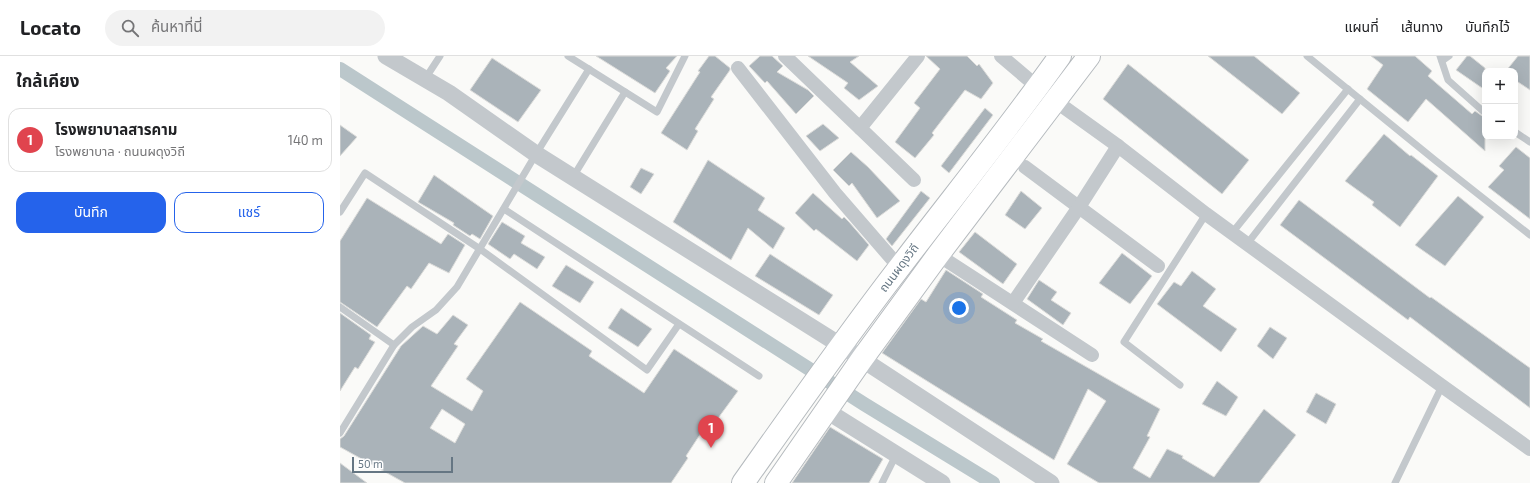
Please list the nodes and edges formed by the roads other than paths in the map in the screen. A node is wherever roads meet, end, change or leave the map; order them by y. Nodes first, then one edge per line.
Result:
1 (386, 56) edge
2 (440, 56) edge
3 (568, 56) edge
4 (685, 56) edge
5 (785, 56) edge
6 (918, 56) edge
7 (1002, 56) edge
8 (1060, 56) edge
9 (1089, 56) edge
10 (1308, 56) edge
11 (1449, 56) edge
12 (1441, 58) edge
13 (738, 68) dead end
14 (590, 69) junction
15 (425, 79) junction
16 (1038, 88) junction
17 (1348, 89) junction
18 (625, 92) junction
19 (1360, 99) junction
20 (1055, 101) junction
21 (1482, 110) edge
22 (860, 128) junction
23 (1518, 134) edge
24 (1530, 142) edge
25 (1118, 146) junction
26 (533, 160) junction
27 (1025, 167) dead end
28 (573, 178) junction
29 (914, 180) dead end
30 (506, 206) junction
31 (1079, 207) junction
32 (340, 212) edge
33 (1206, 214) junction
34 (1232, 233) junction
35 (1530, 235) edge
36 (1247, 244) junction
37 (480, 249) junction
38 (938, 255) junction
39 (1158, 266) dead end
40 (900, 267) junction
41 (1013, 304) junction
42 (340, 307) edge
43 (679, 324) junction
44 (394, 345) junction
45 (836, 352) junction
46 (1092, 355) dead end
47 (858, 366) junction
48 (758, 376) dead end
49 (1180, 385) dead end
50 (1442, 386) junction
51 (832, 404) junction
52 (340, 432) edge
53 (1530, 448) edge
54 (896, 455) junction
55 (743, 483) edge
56 (776, 483) edge
57 (882, 483) edge
58 (942, 483) edge
59 (1051, 483) edge
60 (1395, 483) edge

1 - 15 street
2 - 15 lane
3 - 14 lane
4 - 18 lane
5 - 22 street
6 - 22 street
7 - 16 street
8 - 16 main road, ถนนผดุงวิถี
9 - 20 main road, ถนนผดุงวิถี
10 - 17 lane
11 - 12 lane
12 - 21 lane
13 - 40 street
14 - 18 lane
14 - 26 lane
15 - 26 street
16 - 20 street
16 - 40 main road, ถนนผดุงวิถี
17 - 19 lane
17 - 34 lane
18 - 28 lane
19 - 35 lane
19 - 36 lane
20 - 25 street
20 - 38 main road, ถนนผดุงวิถี
22 - 29 street
23 - 24 lane
25 - 31 street
25 - 33 street
26 - 28 street
26 - 30 lane
27 - 31 street
28 - 45 street
30 - 37 lane
30 - 43 lane
31 - 39 street
31 - 41 street
32 - 37 lane
33 - 34 street
33 - 49 lane
34 - 36 street
36 - 50 street
37 - 43 lane
37 - 44 lane
38 - 41 street
38 - 47 main road, ถนนผดุงวิถี
40 - 45 main road, ถนนผดุงวิถี
41 - 46 street
42 - 44 lane
43 - 48 lane
44 - 52 lane
45 - 47 street
45 - 55 main road, ถนนผดุงวิถี
47 - 51 main road, ถนนผดุงวิถี
47 - 59 street
50 - 53 street
50 - 60 lane
51 - 54 street
51 - 56 main road, ถนนผดุงวิถี
54 - 57 lane
54 - 58 street

